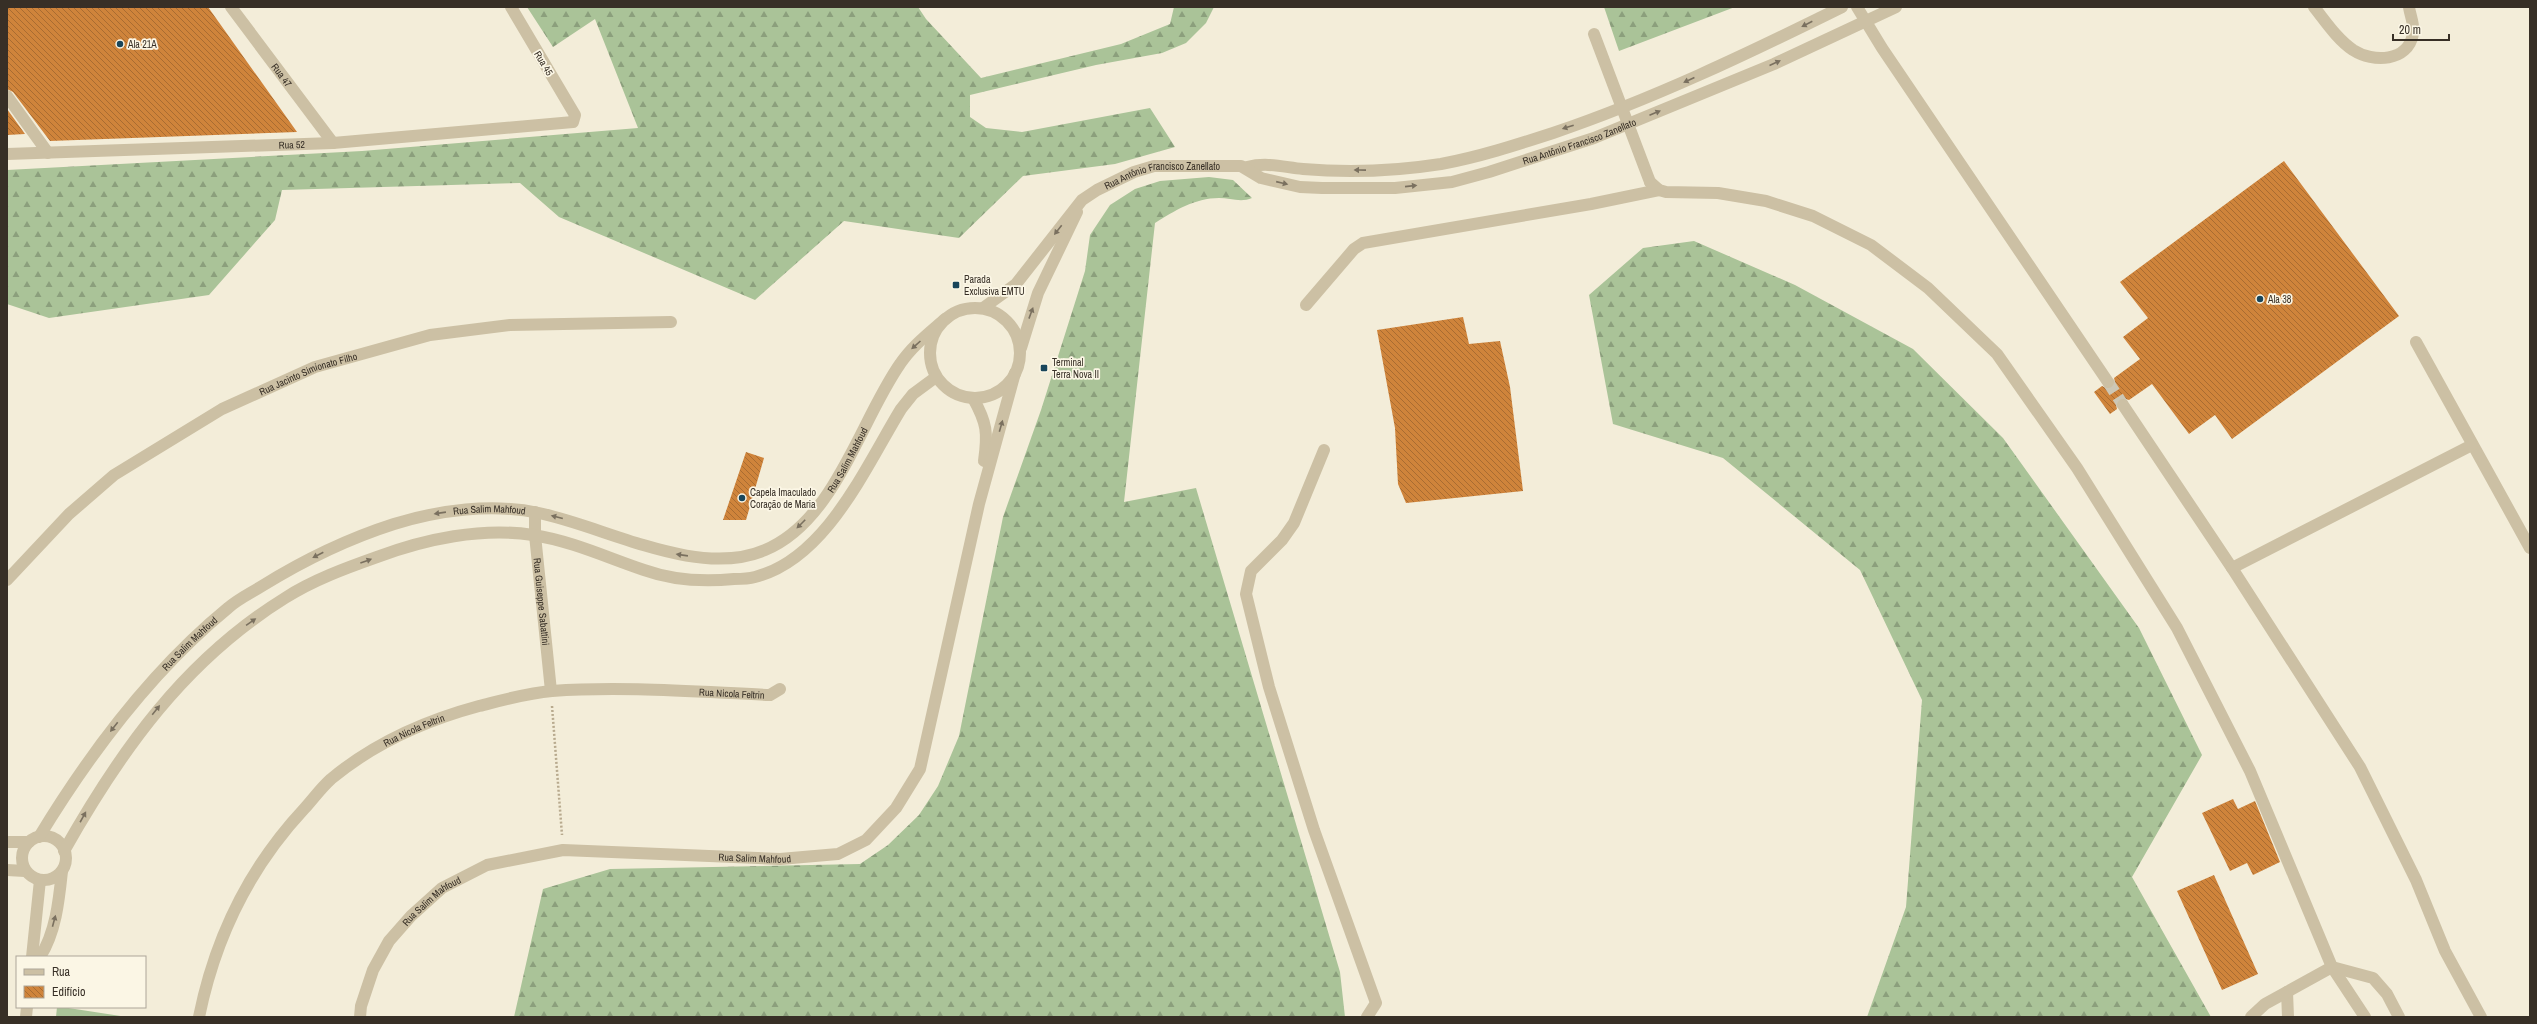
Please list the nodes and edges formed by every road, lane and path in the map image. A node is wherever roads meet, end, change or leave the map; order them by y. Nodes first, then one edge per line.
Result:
1 (231, 7) edge
2 (511, 7) edge
3 (1842, 7) edge
4 (1857, 7) edge
5 (1896, 7) edge
6 (2314, 7) edge
7 (2409, 7) edge
8 (1865, 22) junction
9 (1594, 34) dead end
10 (7, 96) edge
11 (575, 121) joint
12 (333, 143) junction
13 (48, 153) junction
14 (7, 154) edge
15 (1247, 167) junction
16 (1303, 169) junction
17 (1654, 186) junction
18 (1300, 187) junction
19 (1082, 200) junction
20 (1306, 306) dead end
21 (983, 308) junction
22 (945, 319) junction
23 (671, 322) dead end
24 (2416, 342) dead end
25 (1020, 350) junction
26 (1015, 373) junction
27 (936, 377) junction
28 (2108, 382) tunnel mouth
29 (974, 398) junction
30 (2122, 405) tunnel mouth
31 (2472, 445) junction
32 (1324, 450) dead end
33 (979, 504) junction
34 (535, 512) junction
35 (535, 535) junction
36 (2530, 548) edge
37 (2232, 568) junction
38 (7, 580) edge
39 (780, 689) dead end
40 (551, 692) junction
41 (34, 840) junction
42 (7, 842) edge
43 (563, 850) junction
44 (64, 851) junction
45 (7, 870) edge
46 (25, 871) junction
47 (62, 871) junction
48 (40, 880) junction
49 (32, 956) edge
50 (41, 956) edge
51 (2332, 967) junction
52 (2287, 992) junction
53 (199, 1017) edge
54 (360, 1017) edge
55 (1368, 1017) edge
56 (2251, 1017) edge
57 (2288, 1017) edge
58 (2365, 1017) edge
59 (2399, 1017) edge
60 (2481, 1017) edge

1 - 12 street, Rua 47
2 - 11 street, Rua 45
3 -> 16 street, Rua Antônio Francisco Zanellato
4 - 8 street
5 - 8 street, Rua Antônio Francisco Zanellato
6 - 7 street
18 -> 8 street, Rua Antônio Francisco Zanellato
8 - 28 street
9 - 17 street, bridge
10 - 13 street
11 - 12 street, Rua 52
12 - 13 street, Rua 52
13 - 14 street, Rua 52
15 - 16 street, Rua Antônio Francisco Zanellato
15 -> 18 street, Rua Antônio Francisco Zanellato
15 - 19 street, Rua Antônio Francisco Zanellato
16 - 18 street
17 - 20 street
17 - 51 street
19 -> 21 street, Rua Antônio Francisco Zanellato
25 -> 19 street
21 - 22 street
21 - 25 street
22 - 27 street
22 -> 34 street, Rua Salim Mahfoud
23 - 38 street, Rua Jacinto Simionato Filho
24 - 31 street
25 - 26 street
26 - 29 street
33 -> 26 street, Rua Salim Mahfoud
27 - 29 street
27 - 35 street, Rua Salim Mahfoud
29 - 33 street, Rua Salim Mahfoud
30 - 37 street
31 - 36 street
31 - 37 street
32 - 55 street
33 - 43 street, Rua Salim Mahfoud
34 - 35 street, Rua Guiseppe Sabattini
34 -> 41 street, Rua Salim Mahfoud
35 - 40 street, Rua Guiseppe Sabattini
44 -> 35 street, Rua Salim Mahfoud
37 - 60 street
39 - 40 street, Rua Nicola Feltrin
40 - 43 path
40 - 53 street, Rua Nicola Feltrin
41 - 42 street
41 - 44 street
41 - 46 street
43 - 54 street, Rua Salim Mahfoud
44 - 47 street
45 - 46 street
46 - 48 street
47 - 48 street
50 -> 47 street
48 - 49 street
51 - 52 street
51 - 58 street
51 - 59 street
52 - 56 street
52 - 57 street

